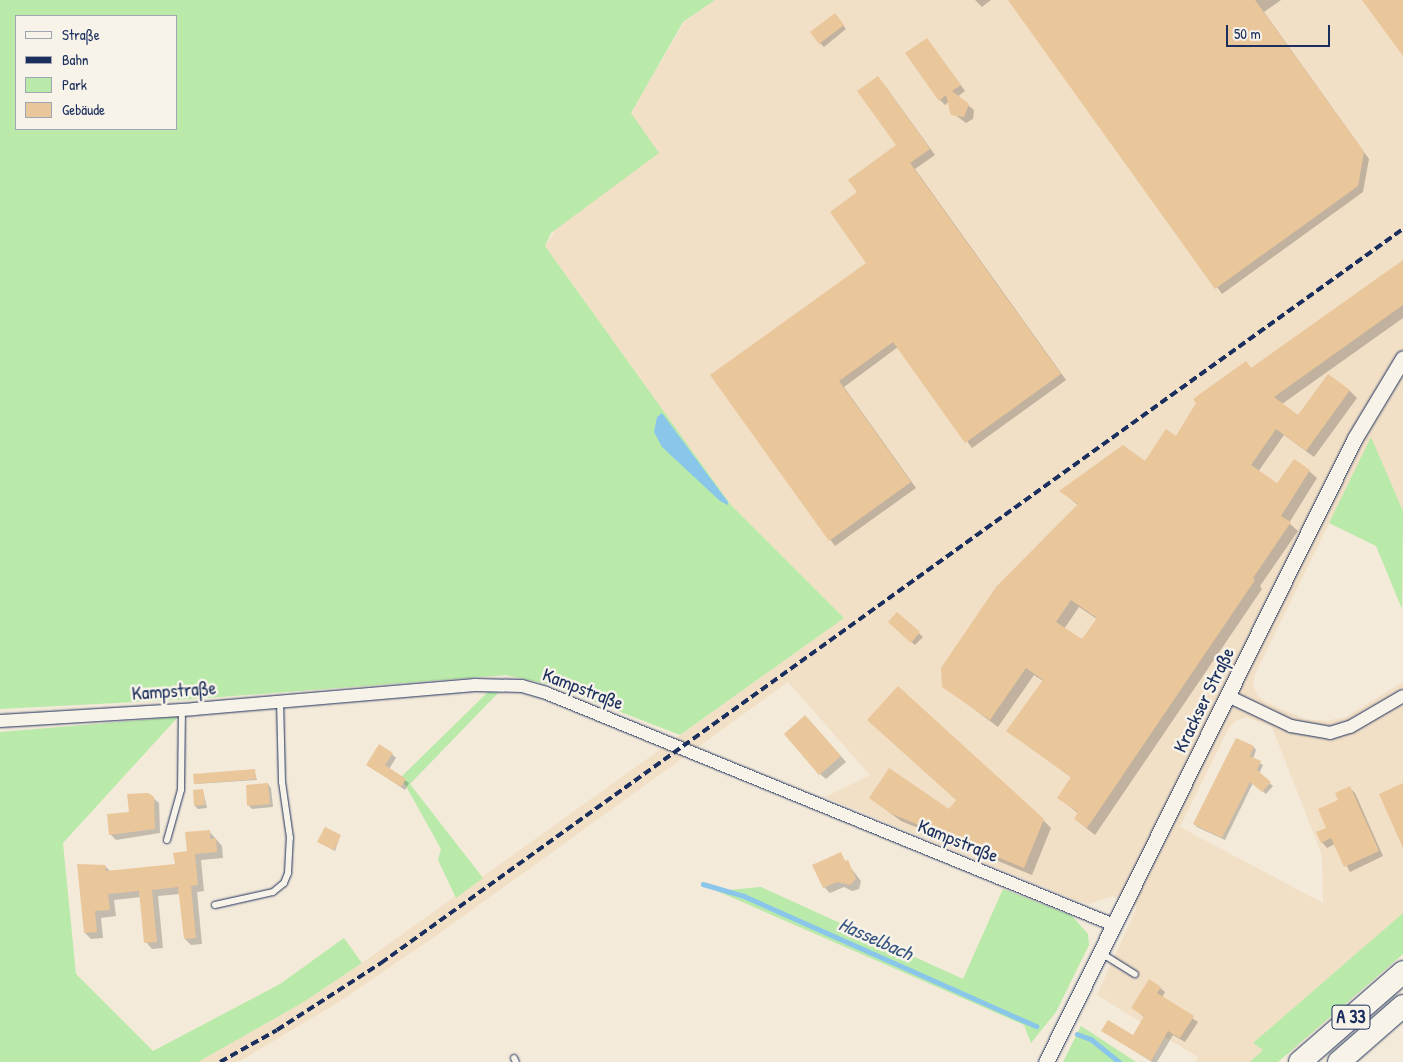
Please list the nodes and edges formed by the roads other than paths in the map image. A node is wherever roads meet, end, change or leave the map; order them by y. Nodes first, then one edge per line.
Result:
1 (1403, 358) edge
2 (1228, 696) junction
3 (1403, 696) edge
4 (280, 702) junction
5 (182, 710) junction
6 (0, 721) edge
7 (167, 840) dead end
8 (215, 905) dead end
9 (1114, 925) junction
10 (1101, 953) junction
11 (1403, 972) edge
12 (1135, 974) dead end
13 (1403, 1006) edge
14 (1046, 1062) edge
15 (1300, 1062) edge
16 (1339, 1062) edge

1 - 2 street, Krackser Straße
2 - 3 street
2 - 9 street, Krackser Straße
4 - 5 street, Kampstraße
4 - 8 lane
4 - 9 street, Kampstraße
5 - 6 street, Kampstraße
5 - 7 lane
9 - 10 street, Krackser Straße
10 - 12 lane
10 - 14 street, Krackser Straße
11 - 15 highway, A 33
13 - 16 highway, A 33

